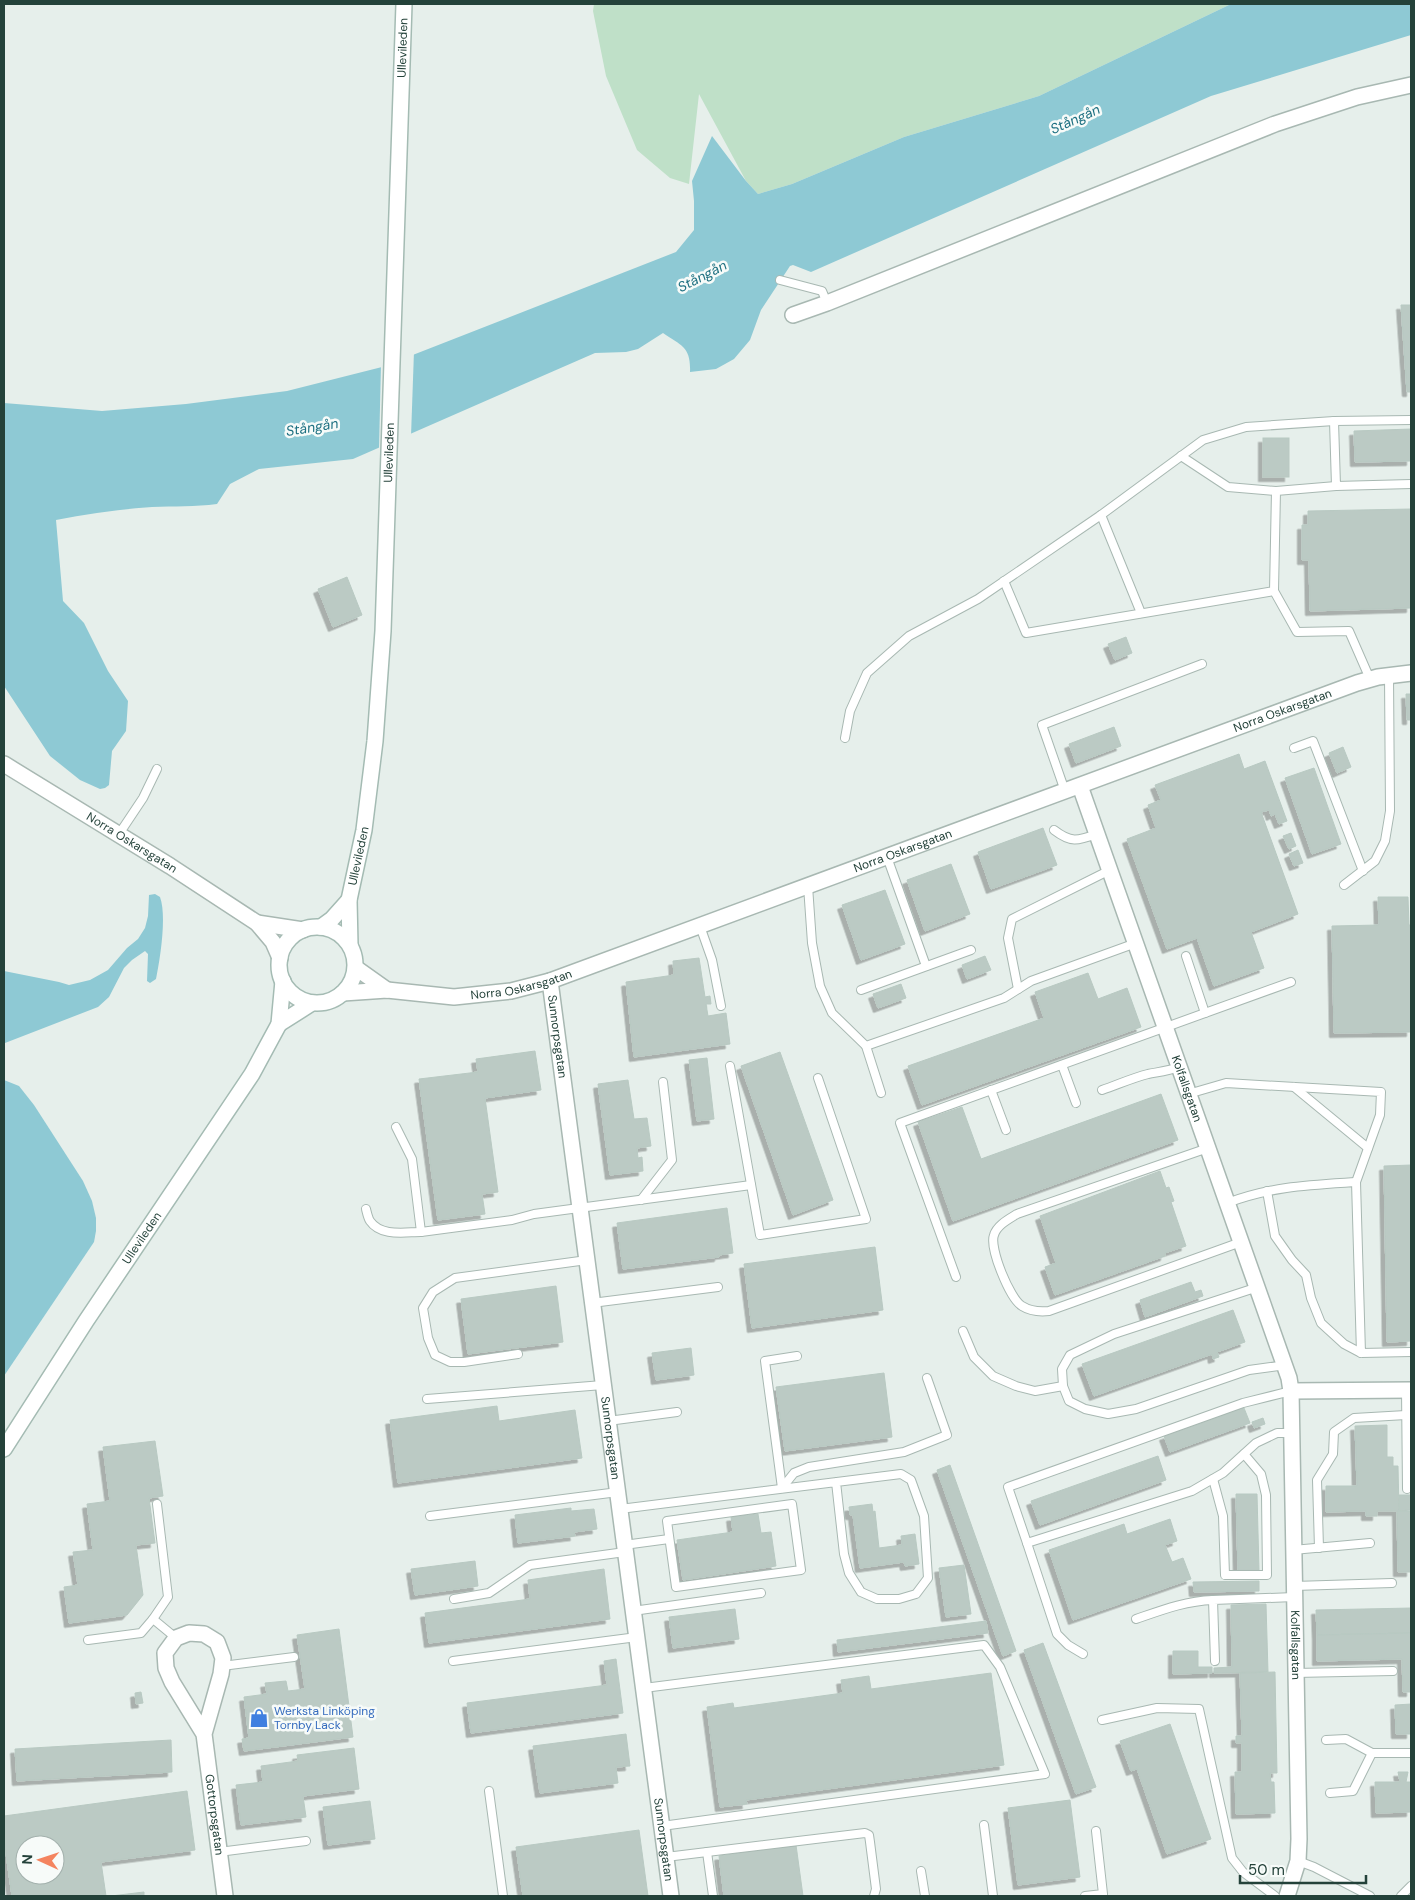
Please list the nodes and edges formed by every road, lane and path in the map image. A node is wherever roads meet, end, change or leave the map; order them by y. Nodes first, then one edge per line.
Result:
1 (404, 4) edge
2 (1411, 85) edge
3 (780, 280) dead end
4 (827, 303) junction
5 (793, 315) dead end
6 (1411, 420) edge
7 (1334, 422) junction
8 (1181, 456) junction
9 (1411, 484) edge
10 (1336, 486) junction
11 (1276, 491) junction
12 (1101, 515) junction
13 (1004, 581) junction
14 (1274, 591) junction
15 (1141, 613) junction
16 (1202, 664) dead end
17 (1411, 673) edge
18 (1389, 675) junction
19 (1370, 679) junction
20 (845, 738) dead end
21 (1294, 748) dead end
22 (4, 764) edge
23 (157, 769) dead end
24 (1080, 786) junction
25 (1065, 791) junction
26 (1054, 830) dead end
27 (119, 834) junction
28 (1097, 834) junction
29 (888, 857) junction
30 (1110, 870) junction
31 (1363, 871) junction
32 (1344, 885) dead end
33 (808, 886) junction
34 (350, 900) junction
35 (257, 923) junction
36 (700, 926) junction
37 (321, 927) junction
38 (303, 930) junction
39 (1136, 942) junction
40 (350, 945) junction
41 (972, 950) dead end
42 (1186, 956) dead end
43 (280, 958) junction
44 (926, 966) junction
45 (356, 968) junction
46 (283, 981) junction
47 (550, 981) junction
48 (1292, 982) dead end
49 (1018, 989) junction
50 (387, 990) junction
51 (861, 990) dead end
52 (344, 993) junction
53 (312, 1003) junction
54 (721, 1006) dead end
55 (1205, 1013) junction
56 (279, 1024) junction
57 (1166, 1028) junction
58 (866, 1046) junction
59 (1062, 1065) junction
60 (730, 1066) dead end
61 (1179, 1067) junction
62 (818, 1078) dead end
63 (662, 1082) dead end
64 (1294, 1087) junction
65 (991, 1090) junction
66 (1102, 1090) dead end
67 (881, 1093) dead end
68 (1188, 1094) junction
69 (1076, 1103) dead end
70 (396, 1127) dead end
71 (1006, 1130) dead end
72 (1208, 1148) junction
73 (1368, 1148) junction
74 (1356, 1182) junction
75 (751, 1185) junction
76 (1267, 1190) junction
77 (641, 1200) junction
78 (1227, 1203) junction
79 (580, 1208) junction
80 (366, 1209) dead end
81 (421, 1232) junction
82 (1241, 1242) junction
83 (587, 1260) junction
84 (956, 1277) dead end
85 (1258, 1287) junction
86 (718, 1288) dead end
87 (592, 1303) junction
88 (963, 1331) dead end
89 (1411, 1352) edge
90 (1362, 1353) junction
91 (518, 1354) dead end
92 (797, 1356) dead end
93 (1286, 1365) junction
94 (928, 1378) dead end
95 (603, 1385) junction
96 (1064, 1386) junction
97 (1408, 1390) edge
98 (1291, 1391) junction
99 (427, 1399) dead end
100 (677, 1412) dead end
101 (1406, 1415) junction
102 (608, 1421) junction
103 (1292, 1433) junction
104 (4, 1449) edge
105 (1244, 1454) junction
106 (1213, 1479) junction
107 (836, 1482) junction
108 (782, 1488) junction
109 (1407, 1489) dead end
110 (618, 1492) junction
111 (156, 1504) dead end
112 (620, 1509) junction
113 (430, 1516) dead end
114 (669, 1538) junction
115 (1027, 1543) junction
116 (1370, 1543) dead end
117 (1319, 1548) junction
118 (625, 1549) junction
119 (1293, 1550) junction
120 (1392, 1583) dead end
121 (1294, 1591) junction
122 (761, 1593) dead end
123 (454, 1598) dead end
124 (1213, 1600) junction
125 (633, 1611) junction
126 (153, 1619) junction
127 (1136, 1619) dead end
128 (637, 1637) junction
129 (176, 1638) junction
130 (88, 1640) dead end
131 (1083, 1654) dead end
132 (294, 1657) dead end
133 (1215, 1660) dead end
134 (453, 1661) dead end
135 (222, 1666) junction
136 (1394, 1672) dead end
137 (1295, 1673) junction
138 (644, 1688) junction
139 (1102, 1720) dead end
140 (204, 1734) junction
141 (1326, 1740) dead end
142 (1372, 1753) junction
143 (1411, 1753) edge
144 (489, 1791) dead end
145 (1330, 1793) dead end
146 (984, 1825) dead end
147 (662, 1826) junction
148 (1096, 1831) dead end
149 (306, 1841) dead end
150 (220, 1852) junction
151 (706, 1852) junction
152 (666, 1857) junction
153 (1298, 1861) junction
154 (921, 1871) dead end
155 (1411, 1886) edge
156 (225, 1896) edge
157 (503, 1896) edge
158 (671, 1896) edge
159 (713, 1896) edge
160 (874, 1896) edge
161 (925, 1896) edge
162 (993, 1896) edge
163 (1085, 1896) edge
164 (1275, 1896) edge
165 (1287, 1896) edge
166 (1370, 1896) edge
167 (1401, 1896) edge

1 - 34 street, Ullevileden
2 - 4 street
3 - 4 lane
4 - 5 street
6 - 7 lane
7 - 8 lane
7 - 10 lane
8 - 11 lane
8 - 12 lane
9 - 10 lane
10 - 11 lane
11 - 14 lane
12 - 13 lane
12 - 15 lane
13 - 15 lane
13 - 20 lane
14 - 15 lane
14 - 19 lane
16 - 25 lane
17 - 18 street, Norra Oskarsgatan
18 - 19 street, Norra Oskarsgatan
18 - 31 lane
19 - 24 street, Norra Oskarsgatan
21 - 31 lane
22 - 27 street, Norra Oskarsgatan
23 - 27 lane
24 - 25 street, Norra Oskarsgatan
24 - 28 street, Kolfallsgatan
25 - 29 street, Norra Oskarsgatan
26 - 28 lane
27 - 35 street, Norra Oskarsgatan
28 - 30 street, Kolfallsgatan
29 - 33 street, Norra Oskarsgatan
29 - 44 lane
30 - 39 street, Kolfallsgatan
30 - 49 lane
31 - 32 lane
33 - 36 street, Norra Oskarsgatan
33 - 58 lane
34 - 37 street, Ullevileden
34 - 40 street, Ullevileden
35 - 38 street, Norra Oskarsgatan
35 - 43 street, Norra Oskarsgatan
36 - 47 street, Norra Oskarsgatan
36 - 54 lane
37 - 38 street
37 - 40 street
38 - 43 street
39 - 49 lane
39 - 57 street, Kolfallsgatan
40 - 45 street
41 - 44 lane
42 - 55 lane
43 - 46 street
44 - 51 lane
45 - 50 street, Norra Oskarsgatan
45 - 52 street
46 - 53 street
46 - 56 street, Ullevileden
47 - 50 street, Norra Oskarsgatan
47 - 79 street, Sunnorpsgatan
48 - 55 lane
49 - 58 lane
50 - 52 street, Norra Oskarsgatan
52 - 53 street
53 - 56 street, Ullevileden
55 - 57 lane
56 - 104 street, Ullevileden
57 - 59 lane
57 - 61 street, Kolfallsgatan
58 - 67 lane
59 - 65 lane
59 - 69 lane
60 - 75 lane
61 - 66 lane
61 - 68 street, Kolfallsgatan
62 - 75 lane
63 - 77 lane
64 - 68 lane
64 - 73 lane
64 - 73 lane
65 - 71 lane
65 - 84 lane
68 - 72 street, Kolfallsgatan
70 - 81 lane
72 - 78 street, Kolfallsgatan
72 - 82 lane
73 - 74 lane
74 - 76 lane
74 - 90 lane
75 - 77 lane
76 - 78 lane
76 - 90 lane
77 - 79 lane
78 - 82 street, Kolfallsgatan
79 - 81 lane
79 - 83 street, Sunnorpsgatan
80 - 81 lane
82 - 85 street, Kolfallsgatan
83 - 87 street, Sunnorpsgatan
83 - 91 lane
85 - 93 street, Kolfallsgatan
85 - 96 lane
86 - 87 lane
87 - 95 street, Sunnorpsgatan
88 - 96 lane
89 - 90 lane
92 - 108 lane
93 - 96 lane
93 - 98 street, Kolfallsgatan
94 - 108 lane
95 - 99 lane
95 - 102 street, Sunnorpsgatan
97 - 98 street
97 - 101 lane
98 - 103 street, Kolfallsgatan
98 - 115 lane
100 - 102 lane
101 - 109 lane
101 - 117 lane
102 - 110 street, Sunnorpsgatan
103 - 105 lane
103 - 119 street, Kolfallsgatan
105 - 106 lane
105 - 106 lane
106 - 115 lane
107 - 107 lane
107 - 108 lane
108 - 112 lane
110 - 112 street, Sunnorpsgatan
110 - 113 lane
111 - 126 lane
112 - 118 street, Sunnorpsgatan
114 - 114 lane
114 - 118 lane
115 - 131 lane
116 - 117 lane
117 - 119 lane
118 - 123 lane
118 - 125 street, Sunnorpsgatan
119 - 121 street, Kolfallsgatan
120 - 121 lane
121 - 124 lane
121 - 137 street, Kolfallsgatan
122 - 125 lane
124 - 127 lane
124 - 133 lane
125 - 128 street, Sunnorpsgatan
126 - 129 lane
126 - 130 lane
128 - 134 lane
128 - 138 street, Sunnorpsgatan
129 - 135 street, Gottorpsgatan
129 - 140 street, Gottorpsgatan
132 - 135 lane
135 - 140 street, Gottorpsgatan
136 - 137 lane
137 - 153 street, Kolfallsgatan
138 - 147 street, Sunnorpsgatan
138 - 147 lane
139 - 164 lane
140 - 150 street, Gottorpsgatan
141 - 142 lane
142 - 143 lane
142 - 145 lane
144 - 157 lane
146 - 162 lane
147 - 152 street, Sunnorpsgatan
148 - 163 lane
149 - 150 lane
150 - 156 street, Gottorpsgatan
151 - 152 lane
151 - 159 lane
151 - 160 lane
152 - 158 street, Sunnorpsgatan
153 - 165 street, Kolfallsgatan
153 - 166 lane
154 - 161 lane
155 - 167 lane

